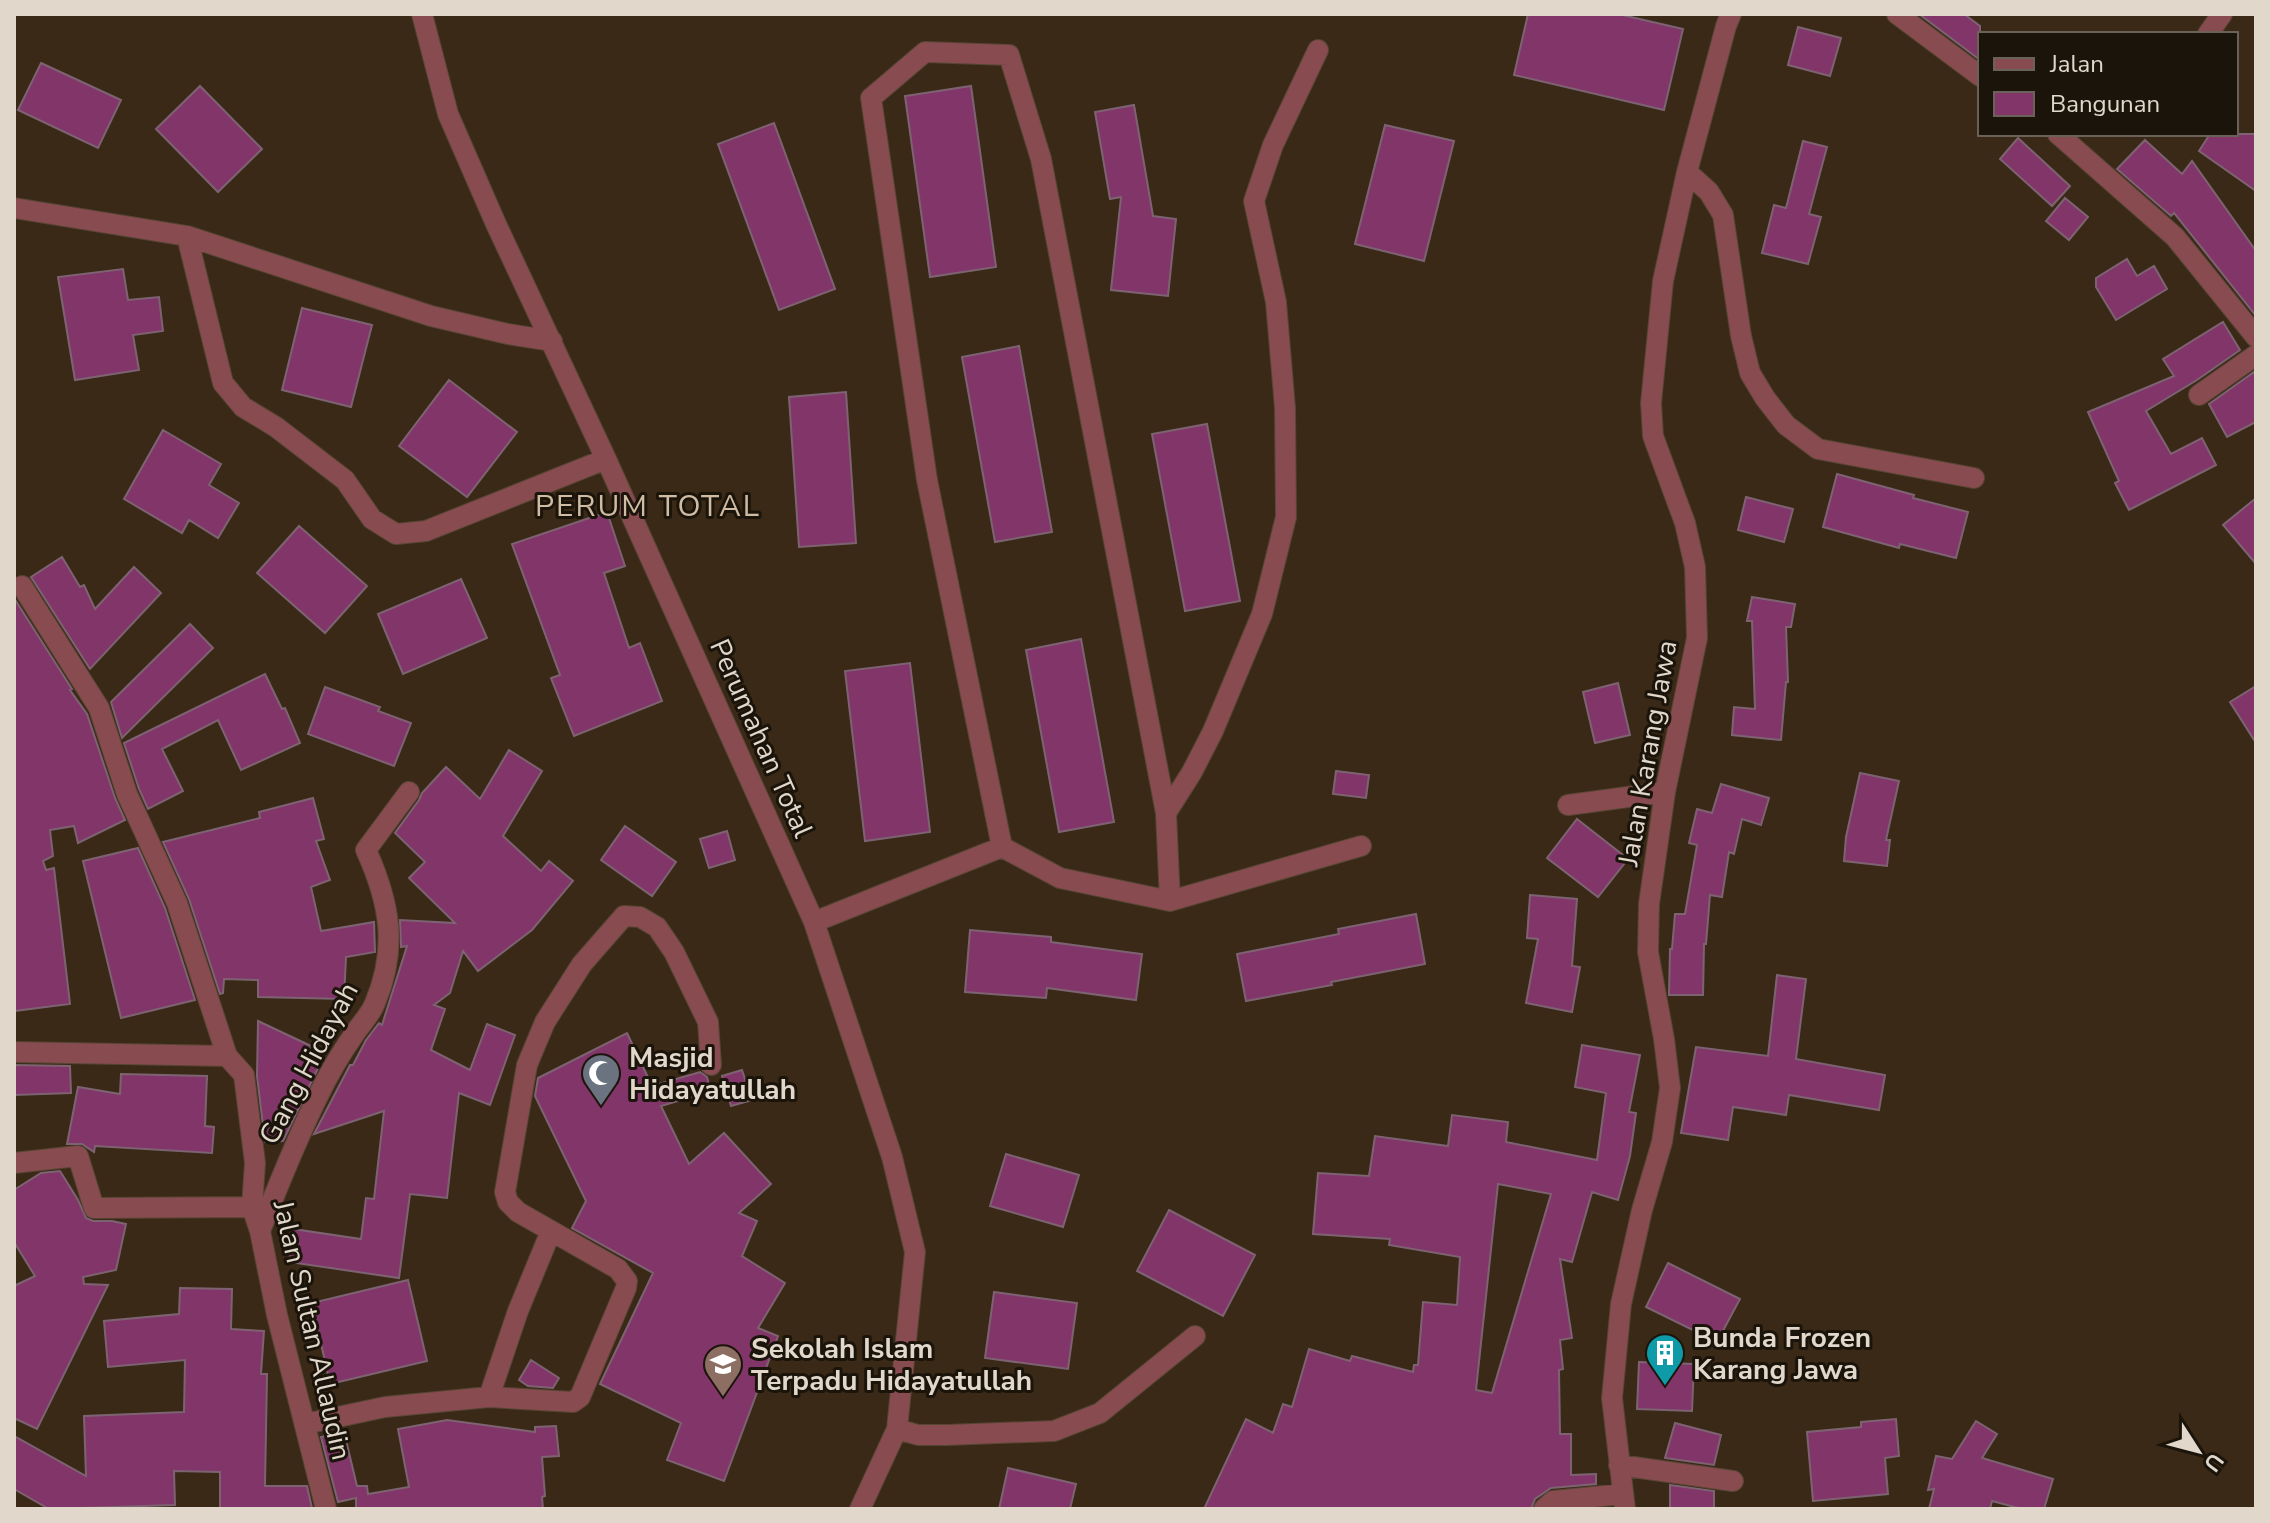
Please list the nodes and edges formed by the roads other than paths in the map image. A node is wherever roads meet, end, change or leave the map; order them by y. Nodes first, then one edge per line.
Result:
1 (422, 14) edge
2 (1731, 14) edge
3 (1897, 14) edge
4 (2222, 14) edge
5 (2209, 32) edge
6 (1318, 50) dead end
7 (1978, 75) edge
8 (2060, 136) edge
9 (1687, 172) junction
10 (14, 208) edge
11 (187, 236) junction
12 (2256, 337) edge
13 (552, 341) junction
14 (2256, 355) edge
15 (2199, 395) dead end
16 (606, 459) junction
17 (1974, 478) dead end
18 (22, 586) dead end
19 (409, 792) dead end
20 (1665, 792) junction
21 (1568, 805) dead end
22 (1166, 813) junction
23 (1361, 846) dead end
24 (1002, 847) junction
25 (1170, 901) junction
26 (814, 922) junction
27 (14, 1052) edge
28 (227, 1056) junction
29 (711, 1065) dead end
30 (14, 1163) edge
31 (252, 1207) junction
32 (260, 1231) junction
33 (551, 1231) junction
34 (1195, 1336) dead end
35 (489, 1397) junction
36 (305, 1424) junction
37 (897, 1429) junction
38 (1619, 1465) junction
39 (1733, 1481) dead end
40 (1624, 1502) edge
41 (326, 1509) edge
42 (860, 1509) edge
43 (1544, 1509) edge

1 - 13 street, Perumahan Total
2 - 9 street, Jalan Karang Jawa
3 - 7 street
4 - 5 street
6 - 22 street
8 - 12 street
9 - 17 street
9 - 20 street, Jalan Karang Jawa
10 - 11 street
11 - 13 street
11 - 16 street
13 - 16 street, Perumahan Total
14 - 15 street
16 - 26 street, Perumahan Total
18 - 28 street, Jalan Sultan Allaudin
19 - 32 street, Gang Hidayah
20 - 21 street
20 - 38 street, Jalan Karang Jawa
22 - 24 street
22 - 25 street
23 - 25 street
24 - 25 street
24 - 26 street
26 - 37 street, Perumahan Total
27 - 28 street
28 - 31 street, Jalan Sultan Allaudin
29 - 33 street
30 - 31 street
31 - 32 street, Jalan Sultan Allaudin
32 - 36 street, Jalan Sultan Allaudin
33 - 35 street
33 - 35 street
34 - 37 street
35 - 36 street
36 - 41 street, Jalan Sultan Allaudin
37 - 42 street, Perumahan Total
38 - 39 street
38 - 40 street, Jalan Karang Jawa
40 - 43 street

